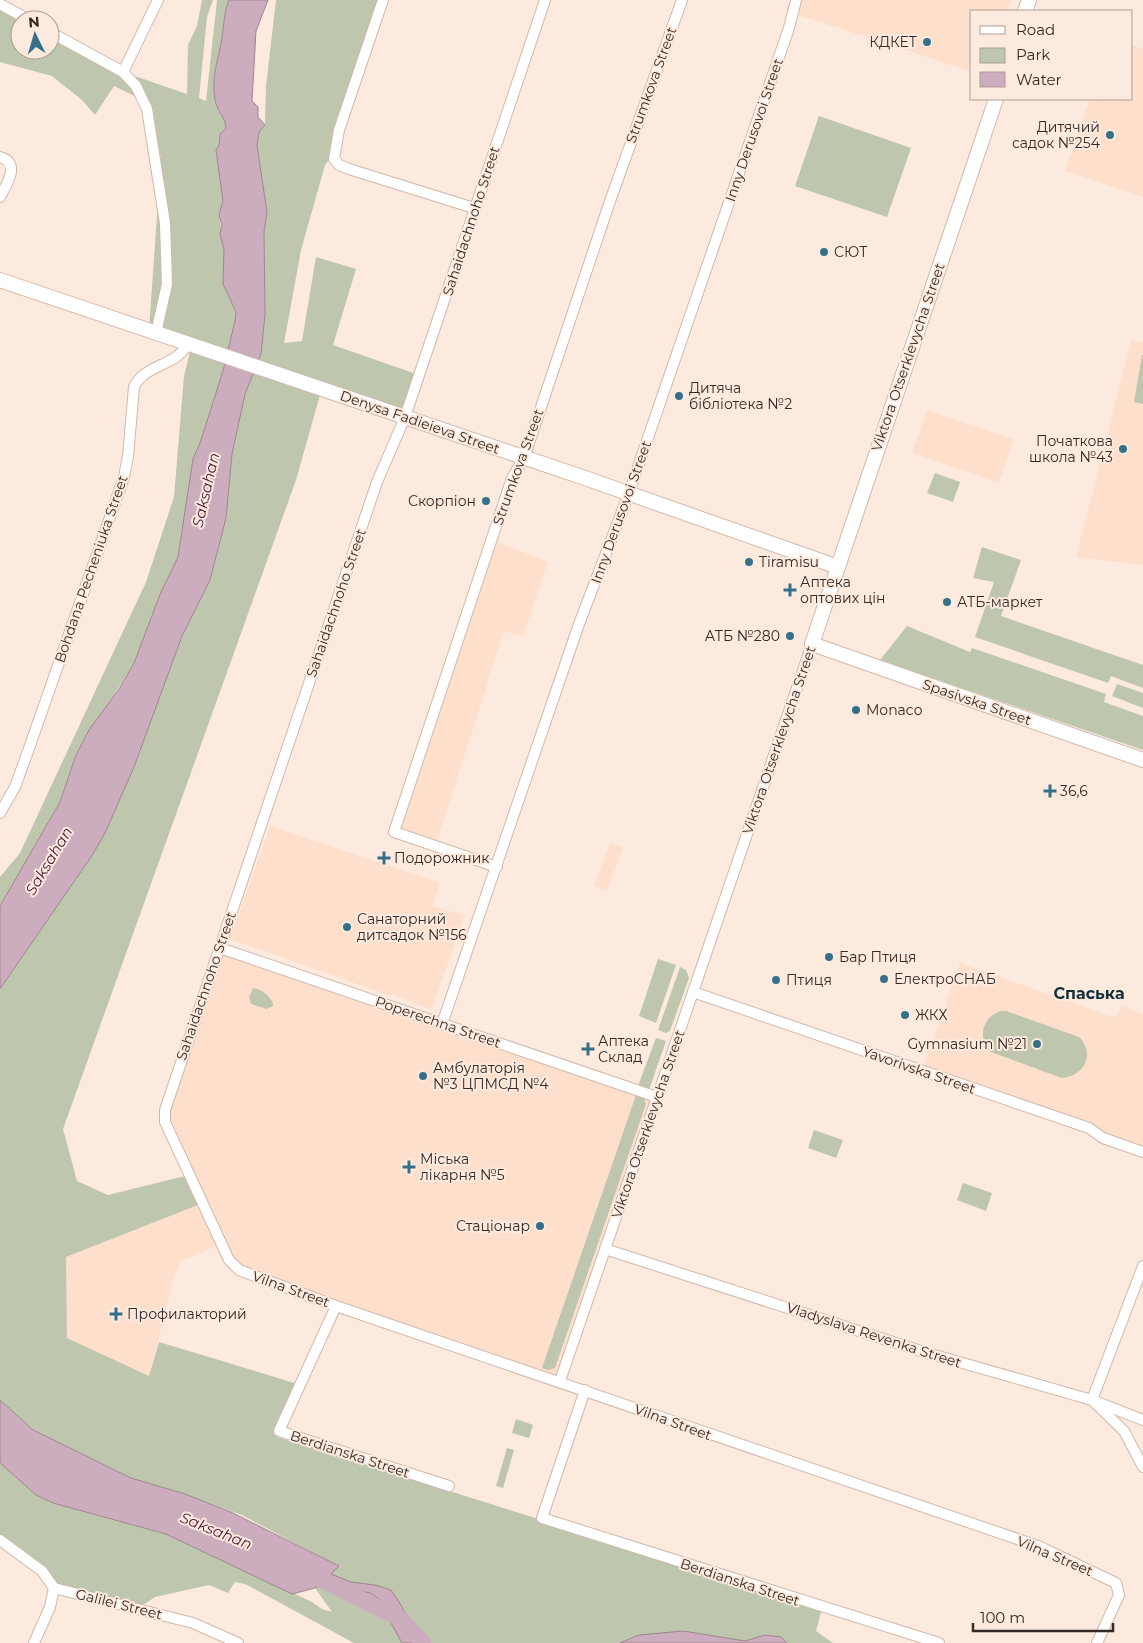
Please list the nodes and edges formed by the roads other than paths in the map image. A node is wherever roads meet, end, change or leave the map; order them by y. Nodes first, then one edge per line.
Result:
1 (158, 0) edge
2 (383, 0) edge
3 (545, 0) edge
4 (682, 0) edge
5 (795, 0) edge
6 (60, 37) edge
7 (123, 72) junction
8 (996, 100) edge
9 (0, 157) edge
10 (0, 197) edge
11 (474, 208) junction
12 (0, 280) edge
13 (156, 332) junction
14 (190, 343) junction
15 (405, 417) junction
16 (524, 458) junction
17 (629, 493) junction
18 (838, 567) junction
19 (812, 644) junction
20 (1143, 760) edge
21 (0, 813) edge
22 (497, 867) junction
23 (220, 948) junction
24 (693, 992) junction
25 (442, 1024) junction
26 (657, 1097) junction
27 (1143, 1152) edge
28 (203, 1204) joint
29 (605, 1249) junction
30 (1143, 1266) edge
31 (1139, 1293) edge
32 (336, 1306) junction
33 (560, 1381) junction
34 (585, 1390) junction
35 (1092, 1400) junction
36 (1143, 1420) edge
37 (1143, 1467) edge
38 (449, 1486) dead end
39 (0, 1540) edge
40 (54, 1588) junction
41 (34, 1643) edge
42 (238, 1643) edge
43 (939, 1643) edge
44 (1096, 1643) edge

1 - 7 street
2 - 11 street
3 - 11 street, Sahaidachnoho Street
4 - 16 street, Strumkova Street
5 - 17 street, Inny Derusovoi Street
6 - 7 street
7 - 13 street
8 - 18 street, Viktora Otserklevycha Street
9 - 10 street
11 - 15 street, Sahaidachnoho Street
12 - 13 street, Denysa Fadieieva Street
13 - 14 street, Denysa Fadieieva Street
14 - 15 street, Denysa Fadieieva Street
14 - 21 street, Bohdana Pecheniuka Street
15 - 16 street, Denysa Fadieieva Street
15 - 23 street, Sahaidachnoho Street
16 - 17 street, Denysa Fadieieva Street
16 - 22 street, Strumkova Street
17 - 18 street, Denysa Fadieieva Street
17 - 22 street, Inny Derusovoi Street
18 - 19 street, Viktora Otserklevycha Street
19 - 20 street, Spasivska Street
19 - 24 street, Viktora Otserklevycha Street
22 - 25 street, Inny Derusovoi Street
23 - 25 street, Poperechna Street
23 - 28 street, Sahaidachnoho Street
24 - 26 street, Viktora Otserklevycha Street
24 - 27 street, Yavorivska Street
25 - 26 street, Poperechna Street
26 - 29 street, Viktora Otserklevycha Street
28 - 32 street, Vilna Street
29 - 33 street, Viktora Otserklevycha Street
29 - 35 street, Vladyslava Revenka Street
30 - 31 street
31 - 35 street
32 - 33 street, Vilna Street
32 - 38 street, Berdianska Street
33 - 34 street, Vilna Street
34 - 43 street, Berdianska Street
34 - 44 street, Vilna Street
35 - 36 street, Vladyslava Revenka Street
35 - 37 street
39 - 40 street
40 - 41 street
40 - 42 street, Galilei Street

